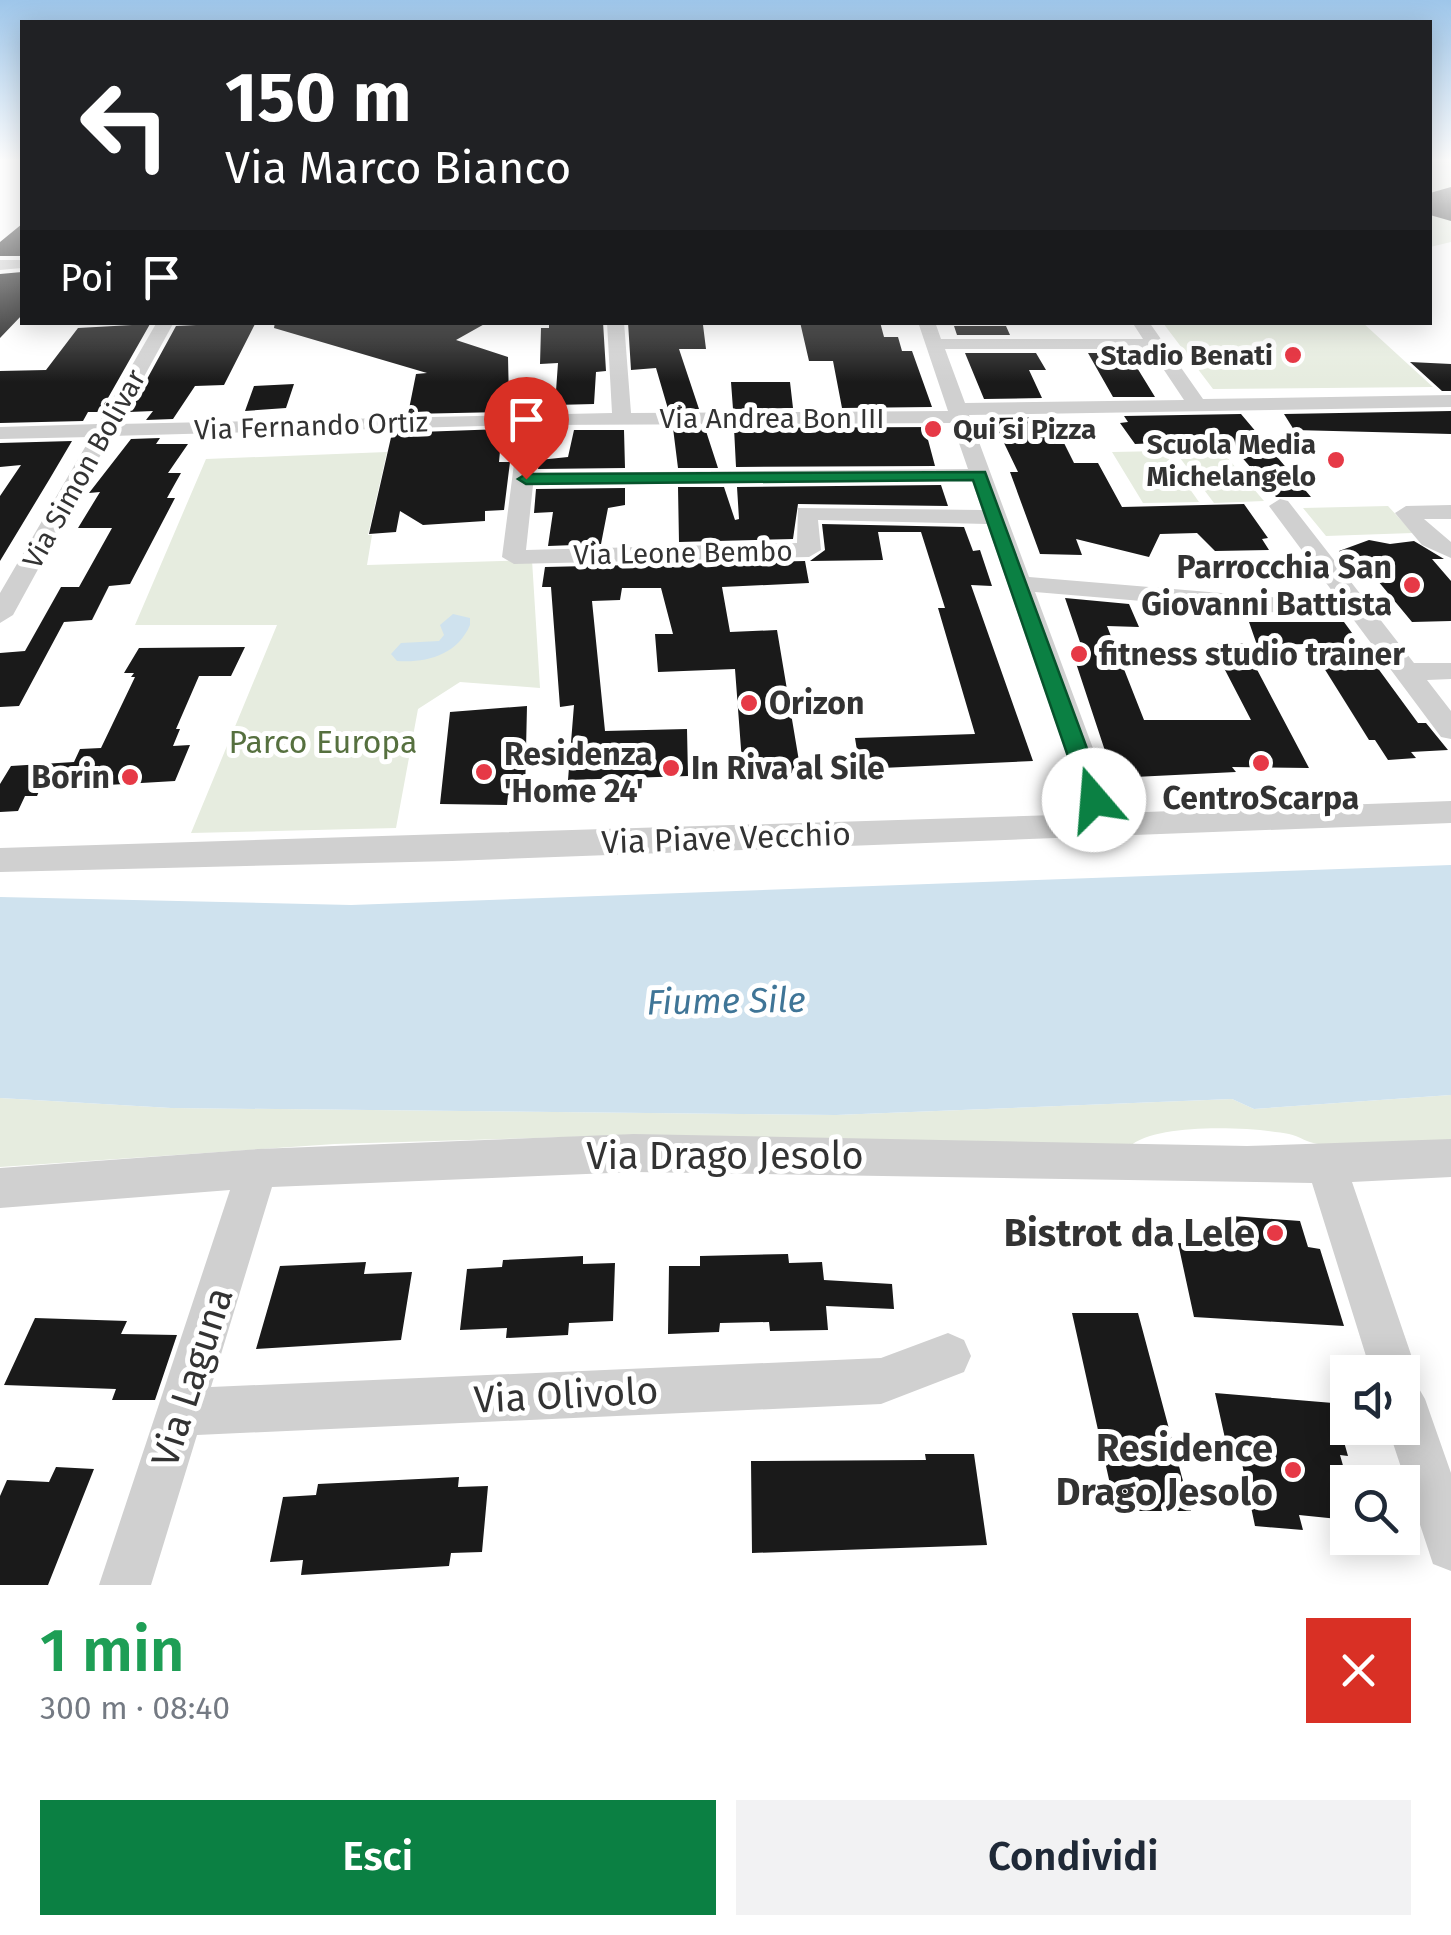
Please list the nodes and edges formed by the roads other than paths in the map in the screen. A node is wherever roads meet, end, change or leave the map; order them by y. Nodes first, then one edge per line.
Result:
1 (164, 325) edge
2 (615, 325) edge
3 (927, 325) edge
4 (1142, 325) edge
5 (934, 344) junction
6 (1155, 344) junction
7 (1451, 401) edge
8 (1197, 404) junction
9 (958, 413) junction
10 (525, 418) junction
11 (622, 419) junction
12 (108, 431) junction
13 (0, 433) edge
14 (979, 476) junction
15 (526, 479) junction
16 (1280, 506) dead end
17 (1451, 512) edge
18 (993, 517) junction
19 (1450, 550) edge
20 (1019, 584) junction
21 (1363, 612) junction
22 (0, 615) edge
23 (1451, 671) edge
24 (1408, 672) junction
25 (1451, 730) edge
26 (1451, 812) edge
27 (1105, 824) junction
28 (0, 860) edge
29 (1451, 1158) edge
30 (1327, 1167) junction
31 (258, 1168) junction
32 (0, 1188) edge
33 (1388, 1355) edge
34 (948, 1356) dead end
35 (180, 1412) junction
36 (1417, 1445) edge
37 (1451, 1546) edge
38 (125, 1585) edge

1 - 12 street, Via Simon Bolivar
2 - 11 street, Via Andrea Bon III
3 - 5 street
4 - 6 street
5 - 6 street
5 - 9 street
6 - 8 street
7 - 8 street, Via Andrea Bon III
8 - 9 street, Via Andrea Bon III
9 - 11 street, Via Andrea Bon III
9 - 14 street
10 - 11 street, Via Fernando Ortiz
10 - 12 street, Via Fernando Ortiz
10 - 15 street
12 - 13 street, Via Fernando Ortiz
12 - 22 street, Via Simon Bolivar
14 - 15 street
14 - 18 street
15 - 18 street, Via Leone Bembo
16 - 21 street
17 - 19 street
18 - 20 street
20 - 21 street
20 - 27 street
21 - 24 street
23 - 24 street
24 - 25 street
26 - 27 street, Via Piave Vecchio
27 - 28 street, Via Piave Vecchio
29 - 30 street, Via Drago Jesolo
30 - 31 street, Via Drago Jesolo
30 - 33 street
31 - 32 street, Via Drago Jesolo
31 - 35 street, Via Laguna
34 - 35 street, Via Olivolo
35 - 38 street, Via Laguna
36 - 37 street

